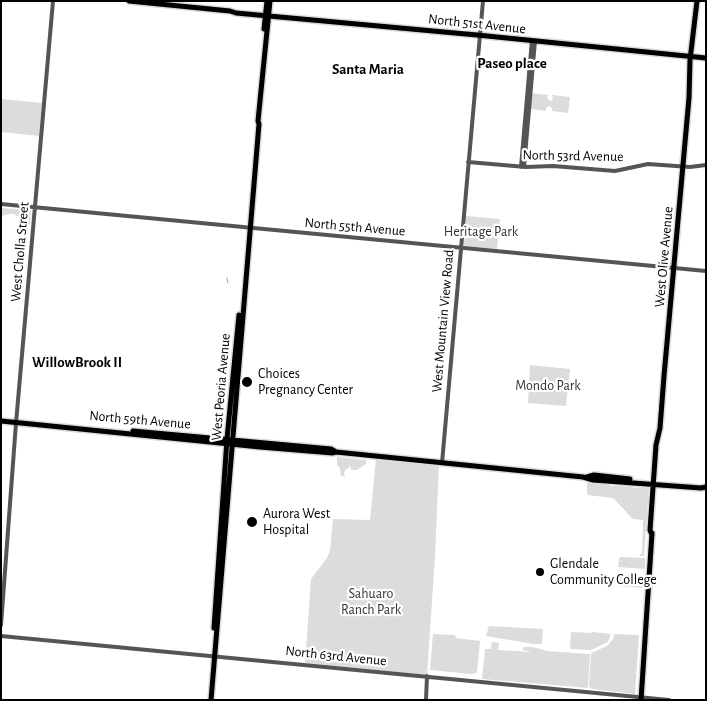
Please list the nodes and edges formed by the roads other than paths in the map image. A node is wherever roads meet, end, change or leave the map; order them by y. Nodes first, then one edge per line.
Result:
1 (53, 1) edge
2 (129, 1) edge
3 (268, 1) edge
4 (483, 1) edge
5 (697, 1) edge
6 (267, 15) junction
7 (480, 35) junction
8 (534, 40) junction
9 (693, 56) junction
10 (706, 57) edge
11 (468, 162) junction
12 (706, 165) edge
13 (523, 167) junction
14 (683, 167) junction
15 (1, 204) edge
16 (36, 207) junction
17 (248, 228) junction
18 (461, 248) junction
19 (674, 269) junction
20 (706, 271) edge
21 (1, 420) edge
22 (16, 421) junction
23 (229, 442) junction
24 (277, 444) junction
25 (260, 447) junction
26 (336, 452) junction
27 (442, 462) junction
28 (586, 477) junction
29 (616, 478) junction
30 (602, 480) junction
31 (226, 482) junction
32 (655, 483) junction
33 (705, 487) edge
34 (217, 577) junction
35 (220, 600) junction
36 (1, 625) edge
37 (1, 636) edge
38 (214, 656) junction
39 (427, 676) junction
40 (641, 698) edge
41 (211, 700) edge
42 (426, 700) edge
43 (670, 700) edge

1 - 16 street, West Cholla Street
2 - 6 main road, North 51st Avenue
3 - 6 main road, West Peoria Avenue
4 - 7 street, West Mountain View Road
5 - 9 main road, West Olive Avenue
6 - 7 main road, North 51st Avenue
6 - 17 main road, West Peoria Avenue
7 - 8 main road, North 51st Avenue
7 - 11 street, West Mountain View Road
8 - 9 main road, North 51st Avenue
8 - 13 street
9 - 10 main road, North 51st Avenue
9 - 14 main road, West Olive Avenue
11 - 13 street, North 53rd Avenue
11 - 18 street, West Mountain View Road
12 - 14 street, North 53rd Avenue
13 - 14 street, North 53rd Avenue
14 - 19 main road, West Olive Avenue
15 - 16 street, North 55th Avenue
16 - 17 street, North 55th Avenue
16 - 22 street, West Cholla Street
17 - 18 street, North 55th Avenue
17 - 23 main road, West Peoria Avenue
18 - 19 street, North 55th Avenue
18 - 27 street, West Mountain View Road
19 - 20 street, North 55th Avenue
19 - 32 main road, West Olive Avenue
21 - 22 main road, North 59th Avenue
22 - 23 main road, North 59th Avenue
22 - 36 street, West Cholla Street
23 - 24 main road, North 59th Avenue
23 - 25 main road, North 59th Avenue
23 - 31 main road, West Peoria Avenue
24 - 25 main road
24 - 26 main road, North 59th Avenue
25 - 26 main road, North 59th Avenue
26 - 27 main road, North 59th Avenue
27 - 28 main road, North 59th Avenue
28 - 29 main road, North 59th Avenue
28 - 30 main road, North 59th Avenue
29 - 30 main road
29 - 32 main road, North 59th Avenue
30 - 32 main road, North 59th Avenue
31 - 34 main road, West Peoria Avenue
31 - 35 main road, West Peoria Avenue
32 - 33 main road, North 59th Avenue
32 - 40 main road, West Olive Avenue
34 - 35 main road
34 - 38 main road, West Peoria Avenue
35 - 38 main road, West Peoria Avenue
37 - 38 street, North 63rd Avenue
38 - 39 street, North 63rd Avenue
38 - 41 main road, West Peoria Avenue
39 - 40 street, North 63rd Avenue
39 - 42 street
40 - 43 street, North 63rd Avenue

